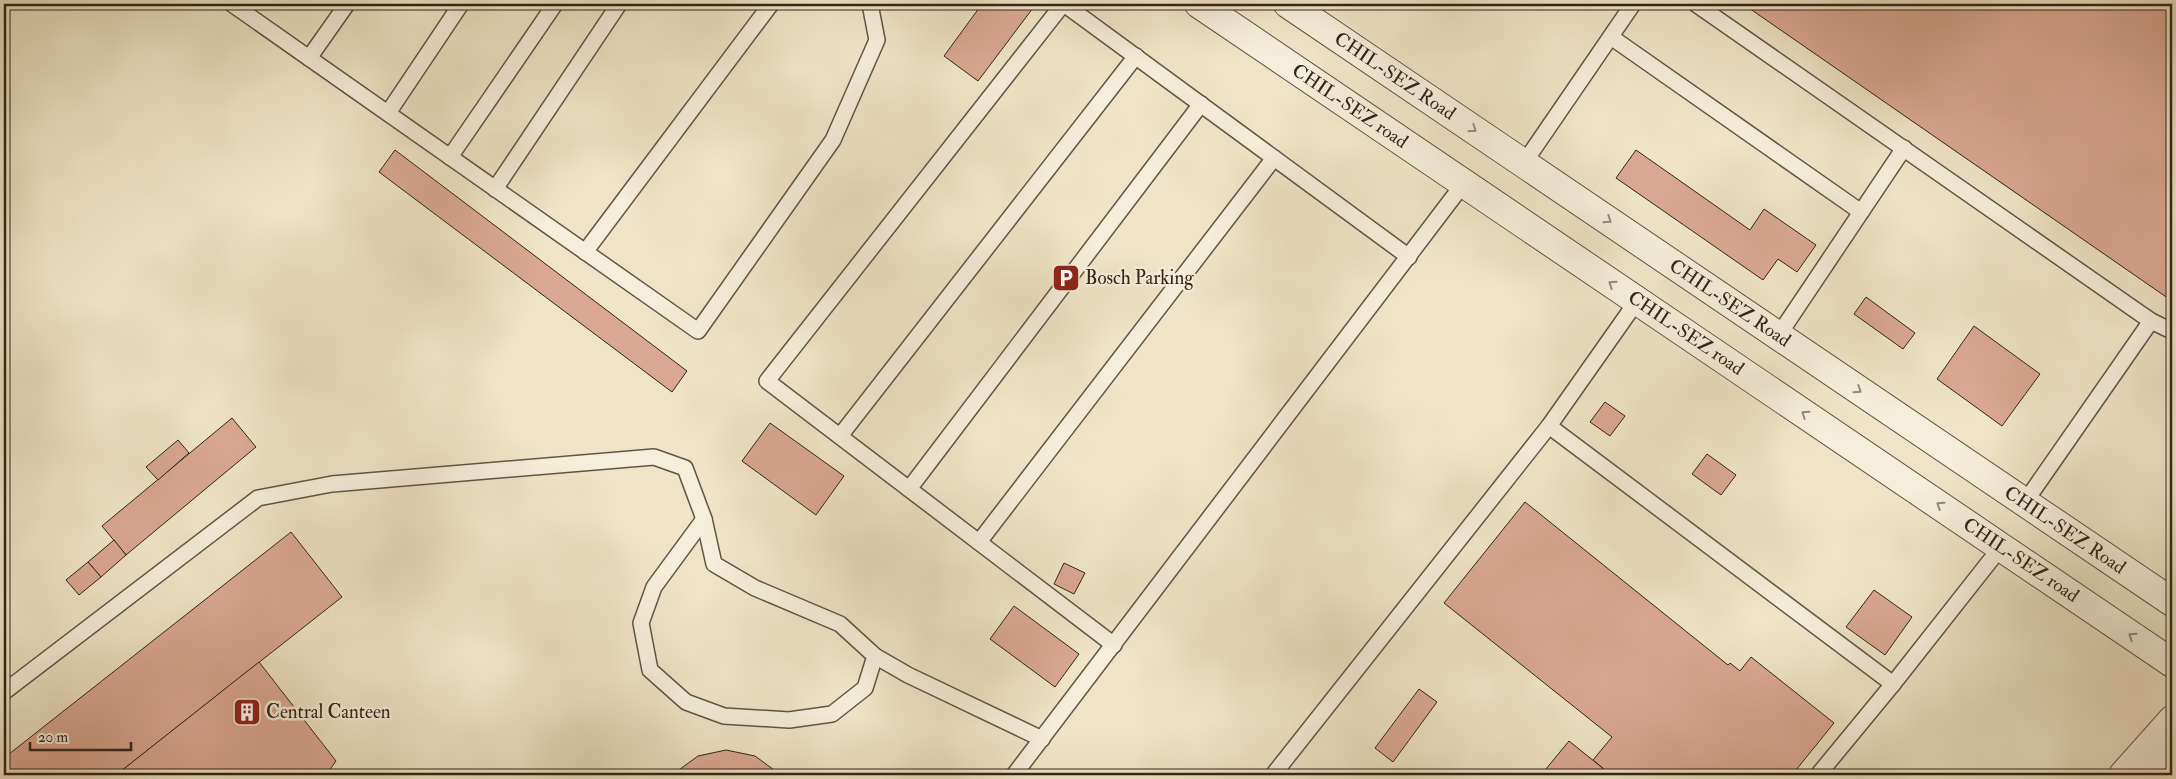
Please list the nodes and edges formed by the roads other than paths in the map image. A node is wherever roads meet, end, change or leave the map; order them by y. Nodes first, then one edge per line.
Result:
1 (232, 4) edge
2 (347, 4) edge
3 (461, 4) edge
4 (555, 4) edge
5 (619, 4) edge
6 (770, 4) edge
7 (870, 4) edge
8 (1064, 4) edge
9 (1199, 4) edge
10 (1288, 4) edge
11 (1634, 4) edge
12 (1696, 4) edge
13 (1610, 37) junction
14 (1136, 56) junction
15 (309, 58) junction
16 (1201, 104) junction
17 (388, 113) junction
18 (1904, 148) junction
19 (450, 158) junction
20 (1274, 158) junction
21 (1524, 163) junction
22 (1464, 183) junction
23 (495, 189) junction
24 (1861, 212) junction
25 (585, 252) junction
26 (1409, 257) junction
27 (1637, 301) junction
28 (2150, 321) junction
29 (2172, 331) edge
30 (1778, 336) junction
31 (1549, 426) junction
32 (840, 436) junction
33 (909, 489) junction
34 (2025, 502) junction
35 (704, 519) junction
36 (979, 542) junction
37 (2001, 547) junction
38 (2172, 602) edge
39 (1114, 645) junction
40 (875, 656) junction
41 (2172, 663) edge
42 (1893, 684) junction
43 (4, 692) edge
44 (2172, 720) edge
45 (1042, 739) junction
46 (2172, 751) edge
47 (1014, 775) edge
48 (1273, 775) edge
49 (1818, 775) edge
50 (2123, 775) edge
51 (2152, 775) edge

1 - 15 lane
2 - 15 lane
3 - 17 lane
4 - 19 lane
5 - 23 lane
6 - 25 lane
7 - 25 lane
8 - 14 lane
8 - 32 lane
9 - 22 street, CHIL-SEZ road
10 -> 21 street, CHIL-SEZ Road
11 - 13 lane
12 - 18 lane
13 - 21 lane
13 - 24 lane
14 - 16 lane
14 - 32 lane
15 - 17 lane
16 - 20 lane
16 - 33 lane
17 - 19 lane
18 - 24 lane
18 - 28 lane
19 - 23 lane
20 - 26 lane
20 - 36 lane
21 -> 30 street, CHIL-SEZ Road
22 - 26 lane
27 -> 22 street, CHIL-SEZ road
23 - 25 lane
24 - 30 lane
26 - 39 lane
27 - 31 lane
37 -> 27 street, CHIL-SEZ road
28 - 29 lane
28 - 34 lane
30 -> 34 street, CHIL-SEZ Road
31 - 42 lane
31 - 48 lane
32 - 33 lane
33 - 36 lane
34 - 38 street, CHIL-SEZ Road
35 - 40 lane
35 - 40 lane
35 - 43 lane
36 - 39 lane
41 -> 37 street, CHIL-SEZ road
37 - 42 lane
39 - 45 lane
40 - 45 lane
42 - 49 lane
44 - 50 street
45 - 47 lane
46 - 51 street

